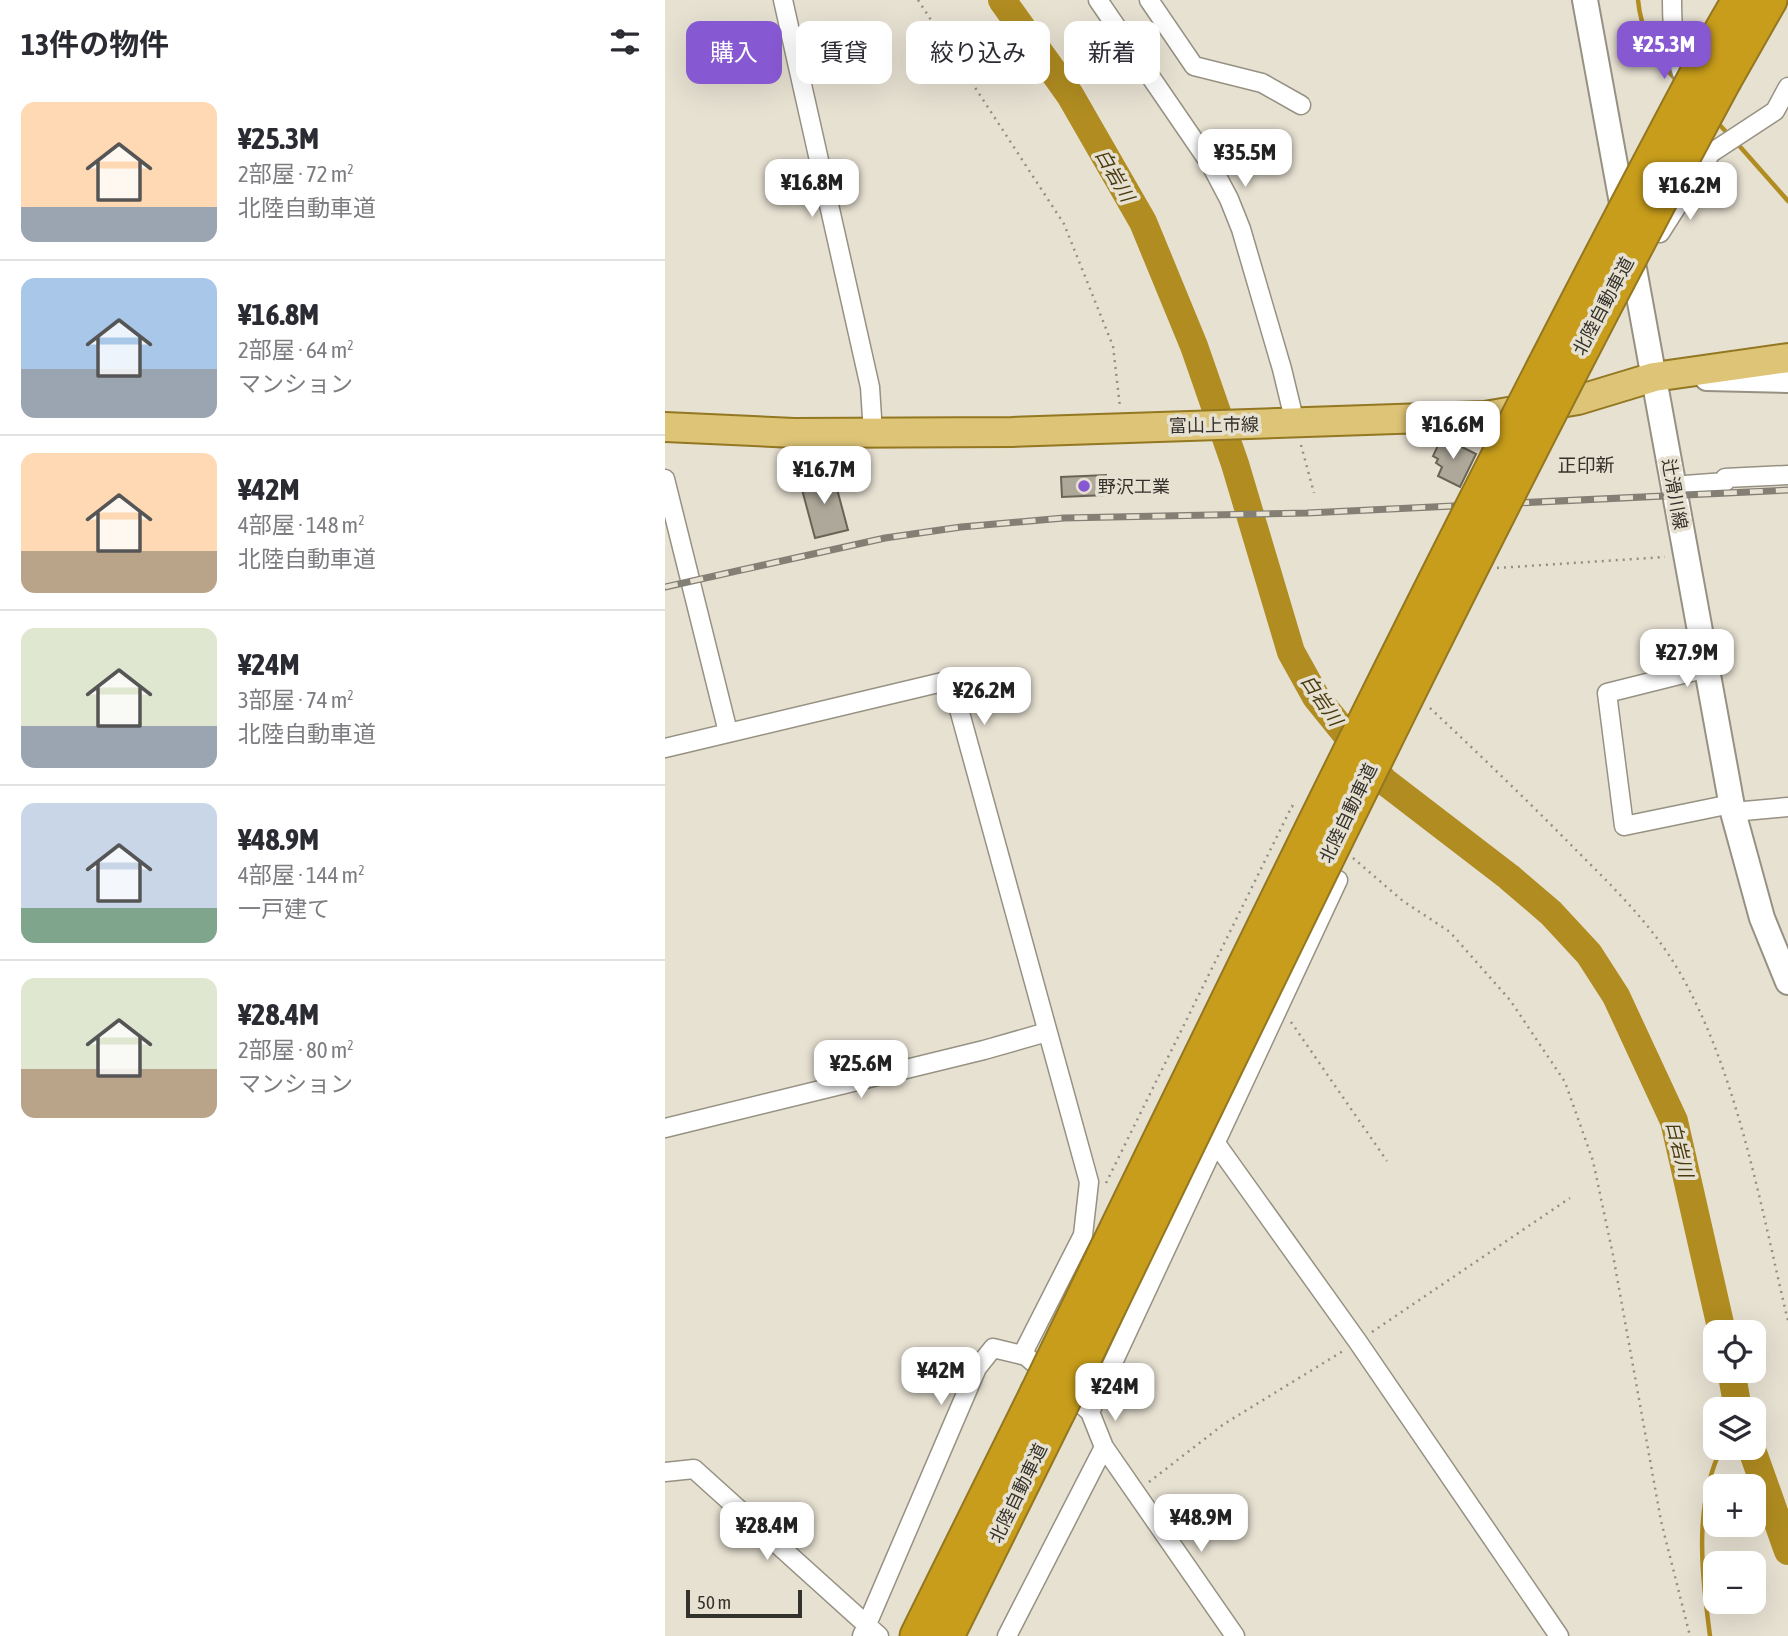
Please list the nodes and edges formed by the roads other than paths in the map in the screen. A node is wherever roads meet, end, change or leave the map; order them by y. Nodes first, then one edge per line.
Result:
1 (783, 0) edge
2 (1098, 0) edge
3 (1150, 0) edge
4 (1585, 0) edge
5 (1672, 0) edge
6 (1739, 0) edge
7 (1770, 0) edge
8 (1714, 72) junction
9 (1788, 87) edge
10 (1301, 105) dead end
11 (1711, 153) junction
12 (1636, 271) junction
13 (1788, 358) edge
14 (1654, 377) junction
15 (1788, 380) edge
16 (1295, 423) junction
17 (665, 427) edge
18 (873, 433) junction
19 (1788, 475) edge
20 (665, 479) edge
21 (1685, 485) dead end
22 (1707, 668) junction
23 (729, 732) junction
24 (665, 748) edge
25 (1788, 807) edge
26 (1732, 808) junction
27 (1338, 880) dead end
28 (1788, 982) edge
29 (1047, 1032) junction
30 (665, 1128) edge
31 (1215, 1142) junction
32 (1022, 1355) junction
33 (1062, 1406) junction
34 (1104, 1447) junction
35 (665, 1472) edge
36 (869, 1633) edge
37 (917, 1636) edge
38 (947, 1636) edge
39 (1007, 1636) edge
40 (1235, 1636) edge
41 (1559, 1636) edge

1 - 18 street
2 - 16 street
3 - 10 street
4 - 12 main road, 辻滑川線
5 - 11 street
6 - 8 highway, 北陸自動車道
7 - 8 highway, 北陸自動車道
8 - 33 highway, 北陸自動車道, bridge
9 - 11 street
11 - 12 street
12 - 14 main road, 辻滑川線
13 - 14 main road
14 - 15 main road
14 - 16 main road, 富山上市線
14 - 22 main road, 辻滑川線
16 - 18 main road, 富山上市線
17 - 18 main road, 富山上市線
19 - 21 street
20 - 23 street
22 - 26 main road, 辻滑川線
22 - 26 street
23 - 24 street
23 - 29 street
25 - 26 street
26 - 28 main road, 辻滑川線
27 - 31 street
29 - 30 street
29 - 32 street
31 - 33 street
31 - 41 street
32 - 33 street
32 - 36 street
33 - 34 street
33 - 37 highway, 北陸自動車道
33 - 38 highway, 北陸自動車道
34 - 39 street
34 - 40 street
35 - 36 street

